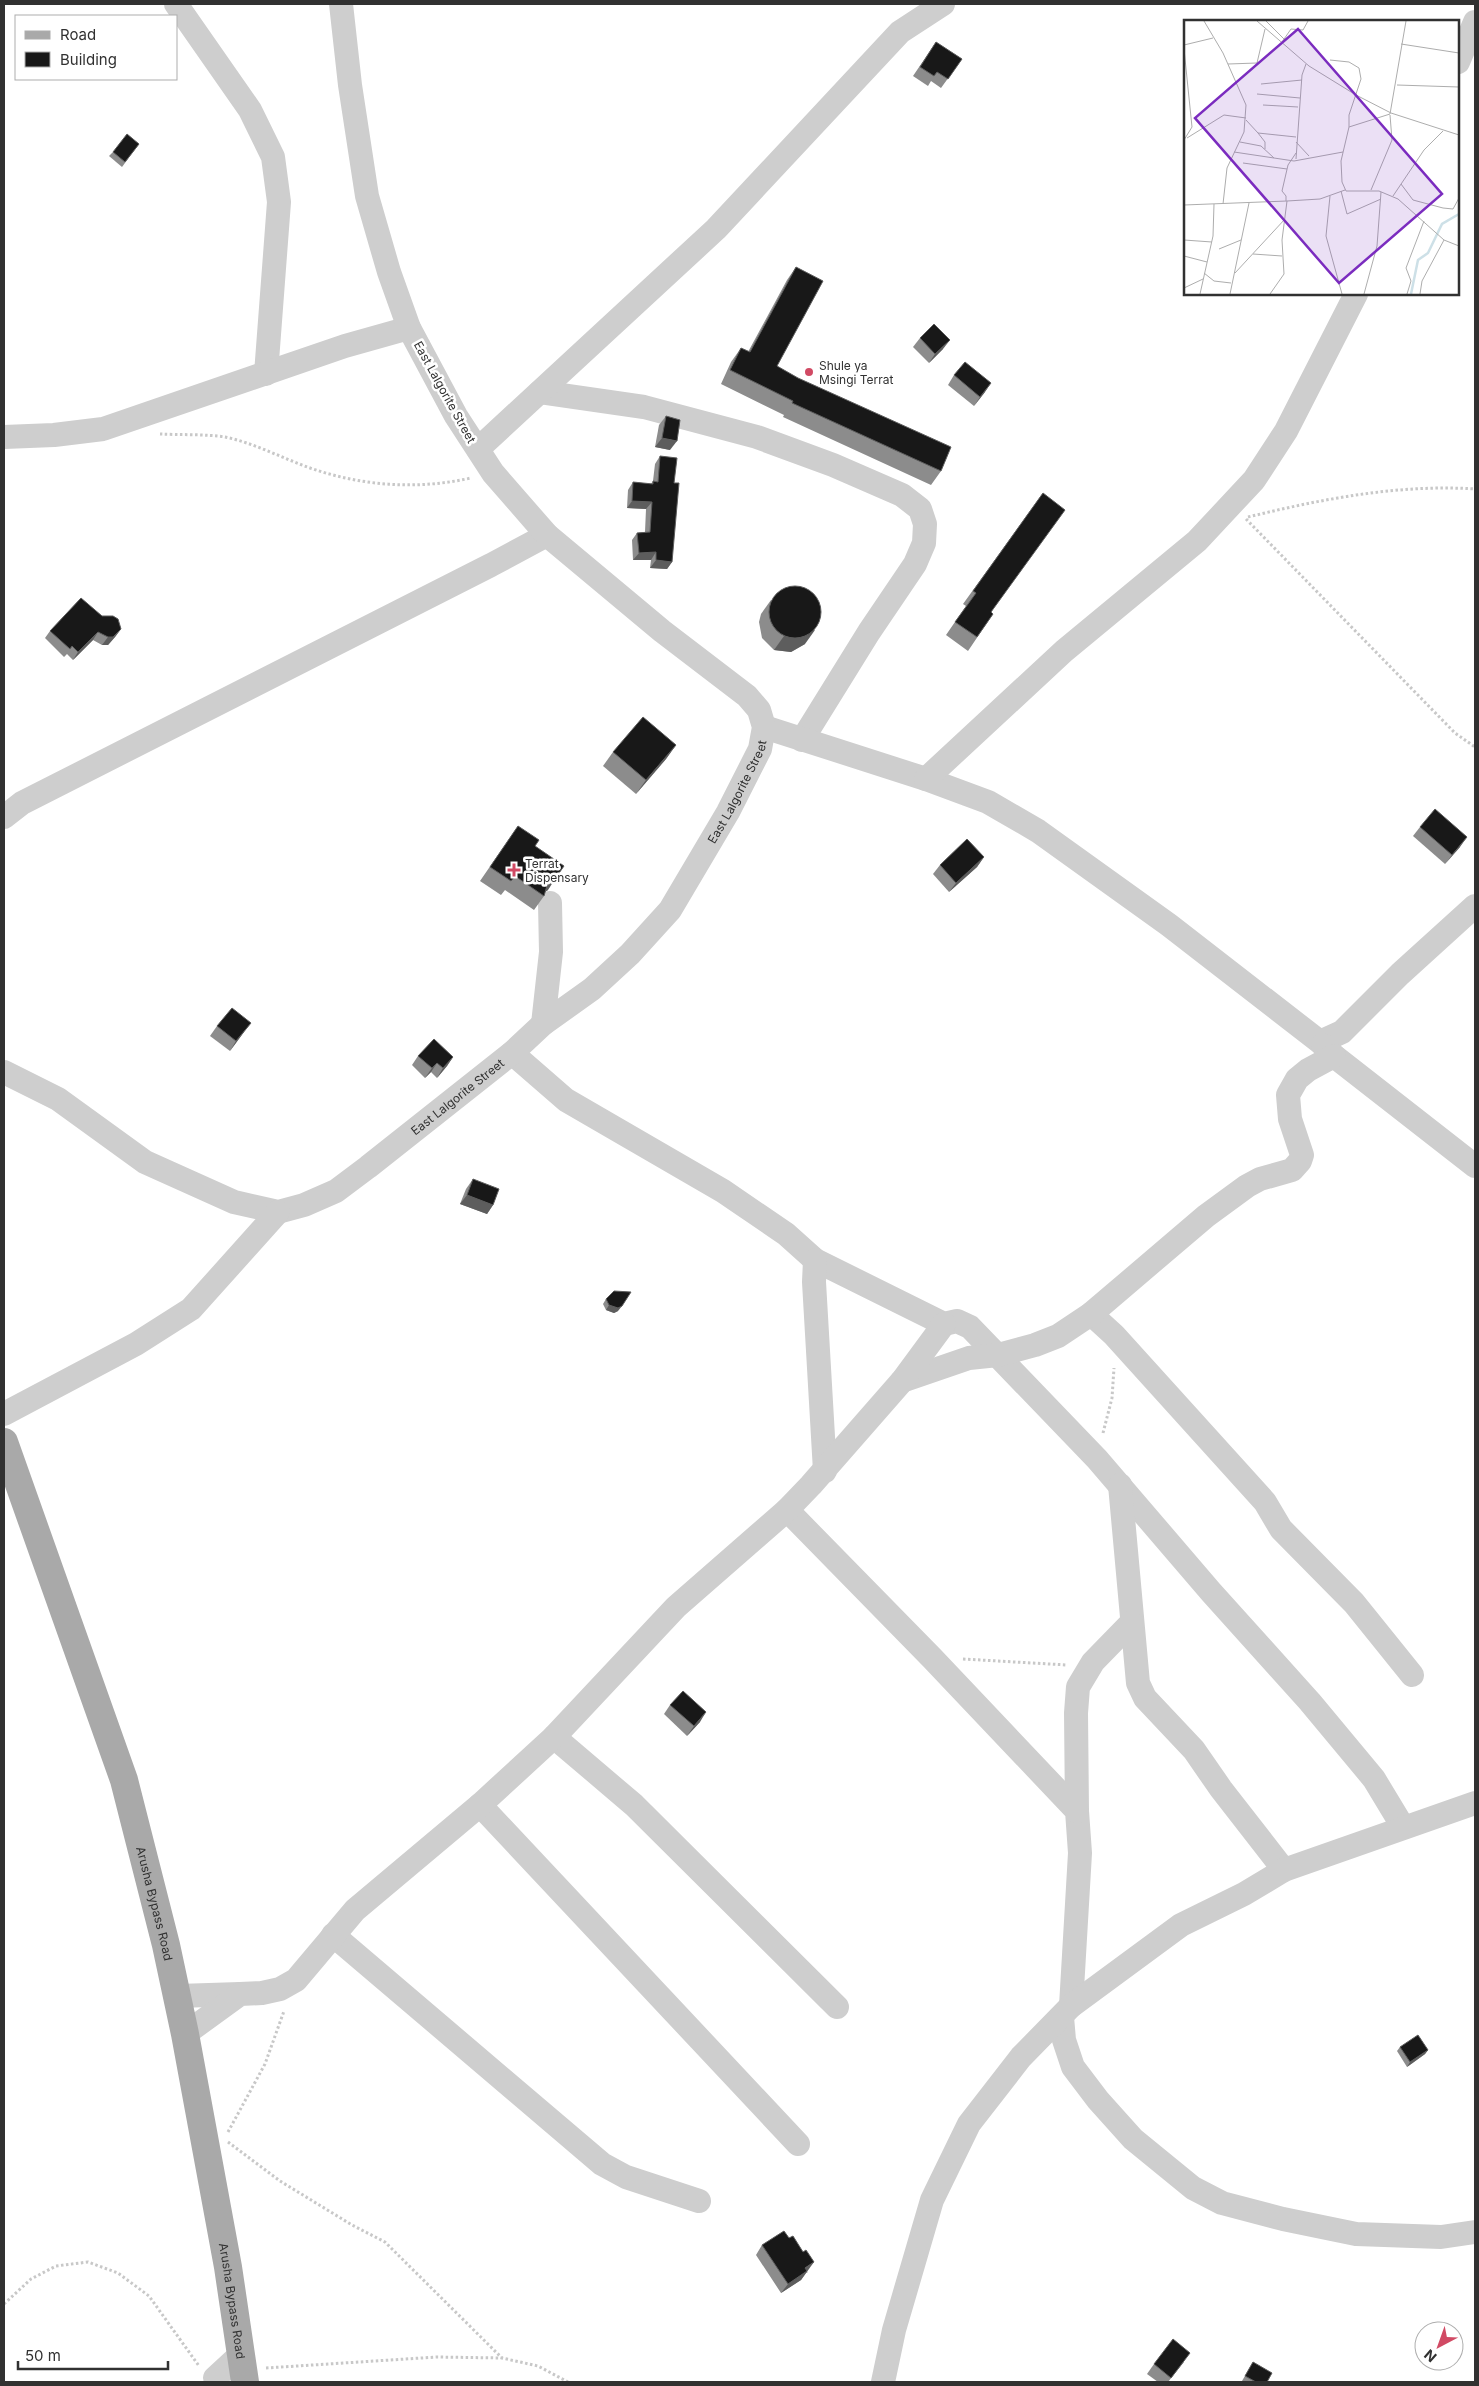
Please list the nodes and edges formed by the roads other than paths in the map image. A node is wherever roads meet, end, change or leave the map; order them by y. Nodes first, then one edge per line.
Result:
1 (176, 4) edge
2 (342, 4) edge
3 (943, 4) edge
4 (1475, 22) edge
5 (1459, 60) edge
6 (1355, 295) edge
7 (409, 328) junction
8 (266, 374) junction
9 (540, 392) junction
10 (4, 437) edge
11 (478, 450) junction
12 (547, 535) junction
13 (764, 727) junction
14 (802, 740) junction
15 (926, 779) junction
16 (4, 817) edge
17 (550, 903) dead end
18 (1470, 914) edge
19 (543, 1024) junction
20 (1298, 1025) junction
21 (1327, 1049) junction
22 (512, 1053) junction
23 (4, 1072) edge
24 (1297, 1080) junction
25 (1475, 1166) edge
26 (278, 1212) junction
27 (815, 1260) junction
28 (1091, 1314) junction
29 (944, 1324) junction
30 (998, 1355) junction
31 (902, 1381) junction
32 (4, 1414) edge
33 (4, 1442) edge
34 (825, 1470) junction
35 (1120, 1485) junction
36 (787, 1510) junction
37 (1131, 1624) junction
38 (1095, 1661) junction
39 (1412, 1675) dead end
40 (1138, 1683) junction
41 (554, 1738) junction
42 (1475, 1803) edge
43 (480, 1805) junction
44 (1076, 1811) junction
45 (1403, 1827) junction
46 (1284, 1870) junction
47 (333, 1935) junction
48 (240, 1994) junction
49 (178, 1996) junction
50 (837, 2007) dead end
51 (1066, 2011) junction
52 (185, 2034) junction
53 (798, 2144) dead end
54 (699, 2200) dead end
55 (1475, 2232) edge
56 (225, 2376) edge
57 (883, 2382) edge

1 - 8 street
2 - 7 street, East Lalgorite Street
3 - 9 street
4 - 5 street
6 - 15 street
7 - 8 street
7 - 11 street, East Lalgorite Street
8 - 10 street
9 - 11 street
9 - 14 street
11 - 12 street, East Lalgorite Street
12 - 13 street, East Lalgorite Street
12 - 16 street
13 - 14 street
13 - 19 street, East Lalgorite Street
14 - 15 street
15 - 20 street
17 - 19 street
18 - 21 street
19 - 22 street, East Lalgorite Street
20 - 21 street
20 - 24 street
21 - 24 street
21 - 25 street
22 - 26 street, East Lalgorite Street
22 - 27 street
23 - 26 street, East Lalgorite Street
24 - 28 street
26 - 32 street
27 - 29 street
27 - 34 street
28 - 30 street
28 - 39 street
29 - 30 street
29 - 31 street
30 - 31 street
30 - 35 street
31 - 34 street
33 - 49 main road, Arusha Bypass Road
34 - 36 street
35 - 37 street
35 - 45 street
36 - 41 street
36 - 44 street
37 - 38 street
37 - 40 street
38 - 40 street
38 - 44 street
40 - 46 street
41 - 43 street
41 - 50 street
42 - 45 street
43 - 47 street
43 - 53 street
44 - 51 street
45 - 46 street
46 - 51 street
47 - 48 street
47 - 54 street
48 - 49 street
48 - 52 street
49 - 52 main road, Arusha Bypass Road
51 - 55 street
51 - 57 street
52 - 56 main road, Arusha Bypass Road

